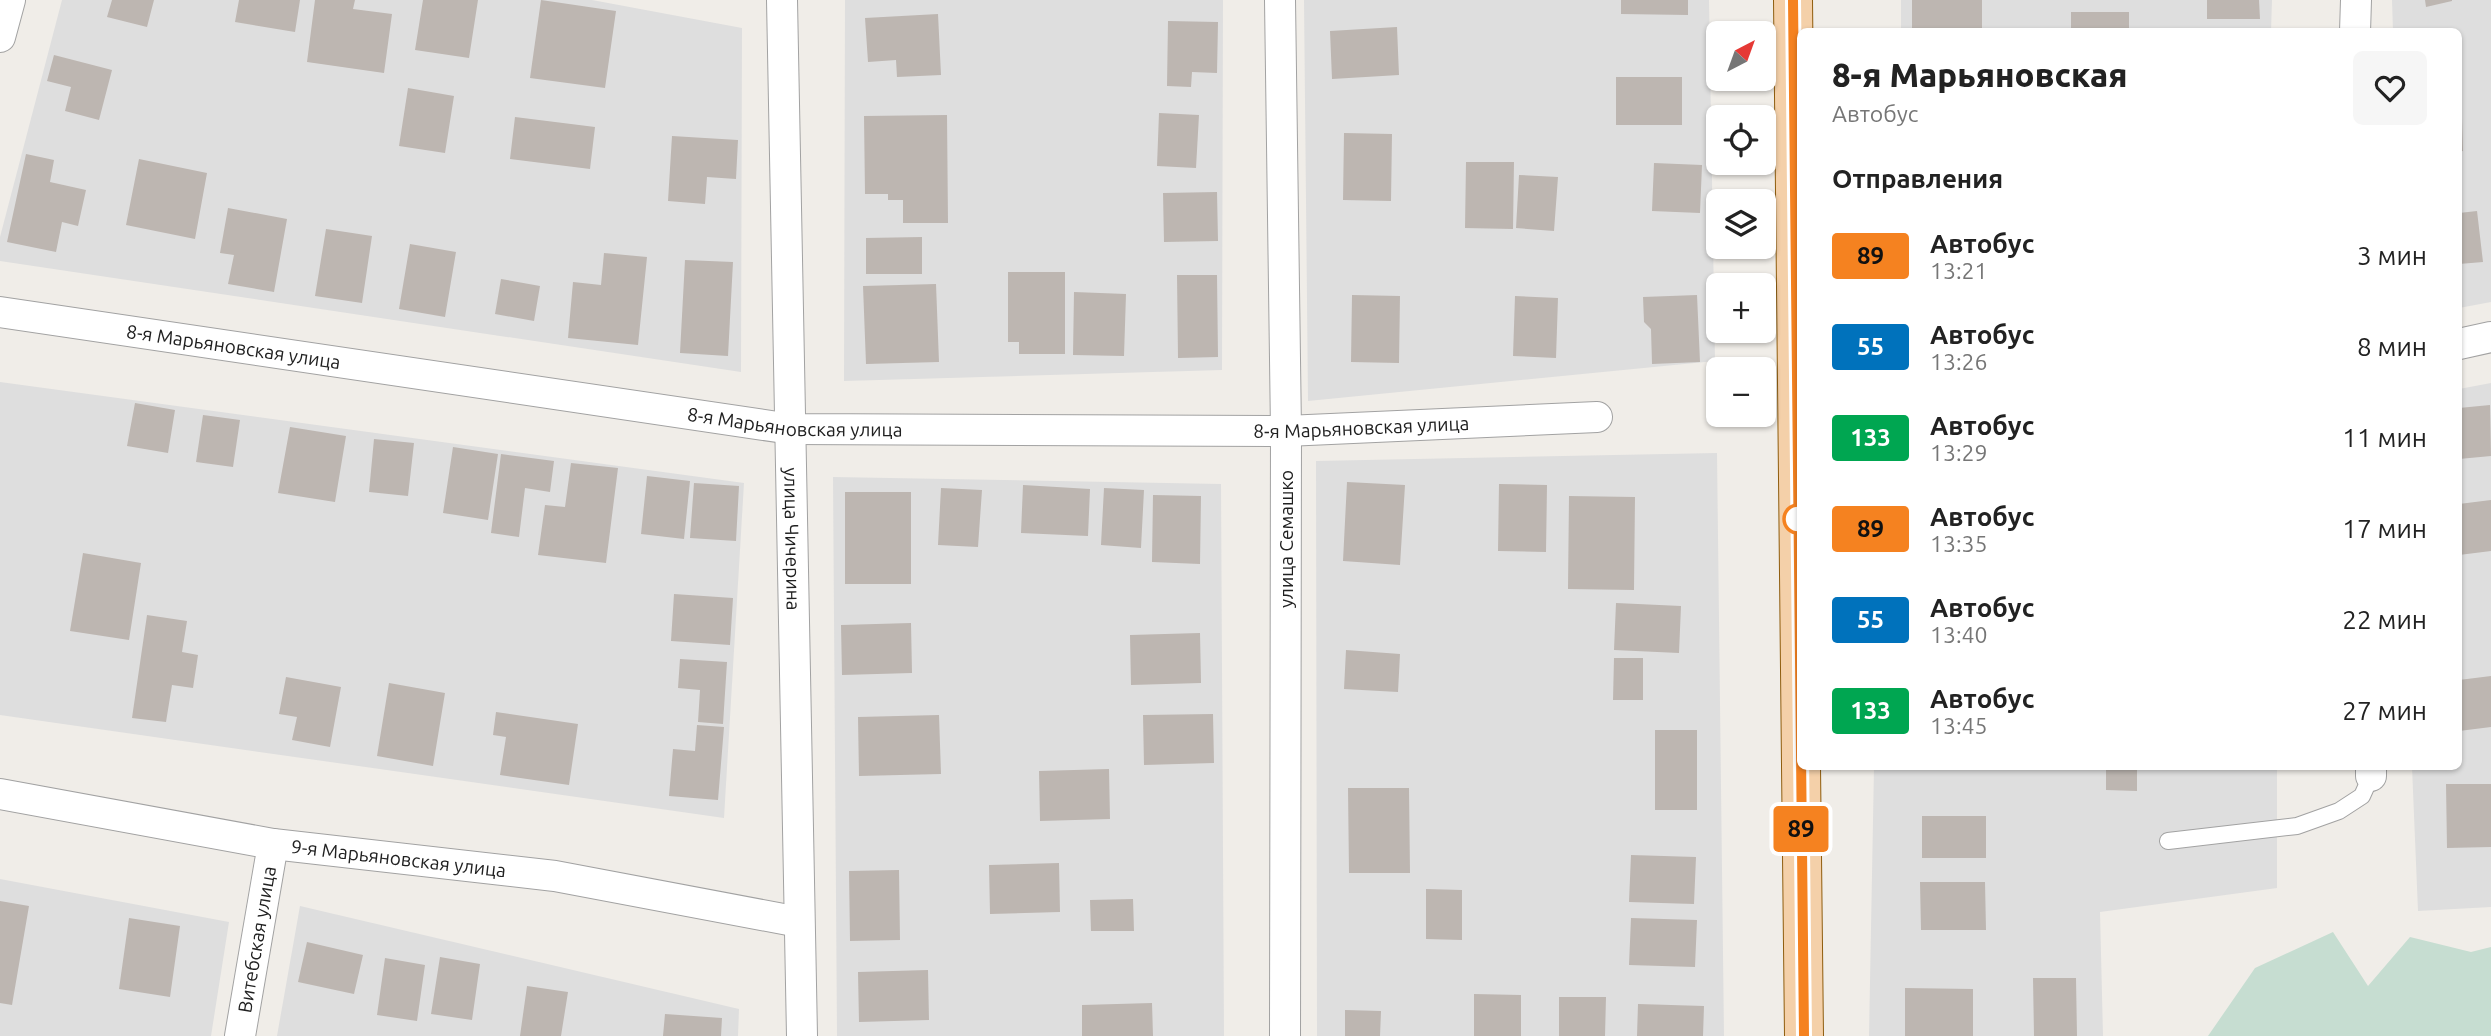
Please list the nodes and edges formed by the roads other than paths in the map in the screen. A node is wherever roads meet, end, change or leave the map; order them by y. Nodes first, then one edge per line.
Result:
1 (10, 0) edge
2 (782, 0) edge
3 (1280, 0) edge
4 (1793, 0) edge
5 (2356, 0) edge
6 (2356, 28) edge
7 (0, 37) edge
8 (1797, 272) edge
9 (0, 312) edge
10 (2491, 337) edge
11 (2462, 343) edge
12 (1597, 417) dead end
13 (791, 429) junction
14 (1286, 431) junction
15 (1801, 770) edge
16 (2371, 771) edge
17 (0, 794) edge
18 (2168, 841) dead end
19 (273, 844) junction
20 (799, 922) junction
21 (240, 1036) edge
22 (802, 1036) edge
23 (1285, 1036) edge
24 (1804, 1036) edge

1 - 7 street
2 - 13 street, улица Чичерина
3 - 14 street, улица Семашко
4 - 8 main road
5 - 6 street
9 - 13 street, 8-я Марьяновская улица
10 - 11 street
12 - 14 street, 8-я Марьяновская улица
13 - 14 street, 8-я Марьяновская улица
13 - 20 street, улица Чичерина
14 - 23 street, улица Семашко
15 - 24 main road
16 - 18 lane
17 - 19 street, 9-я Марьяновская улица
19 - 20 street, 9-я Марьяновская улица
19 - 21 street, Витебская улица
20 - 22 street, улица Чичерина

